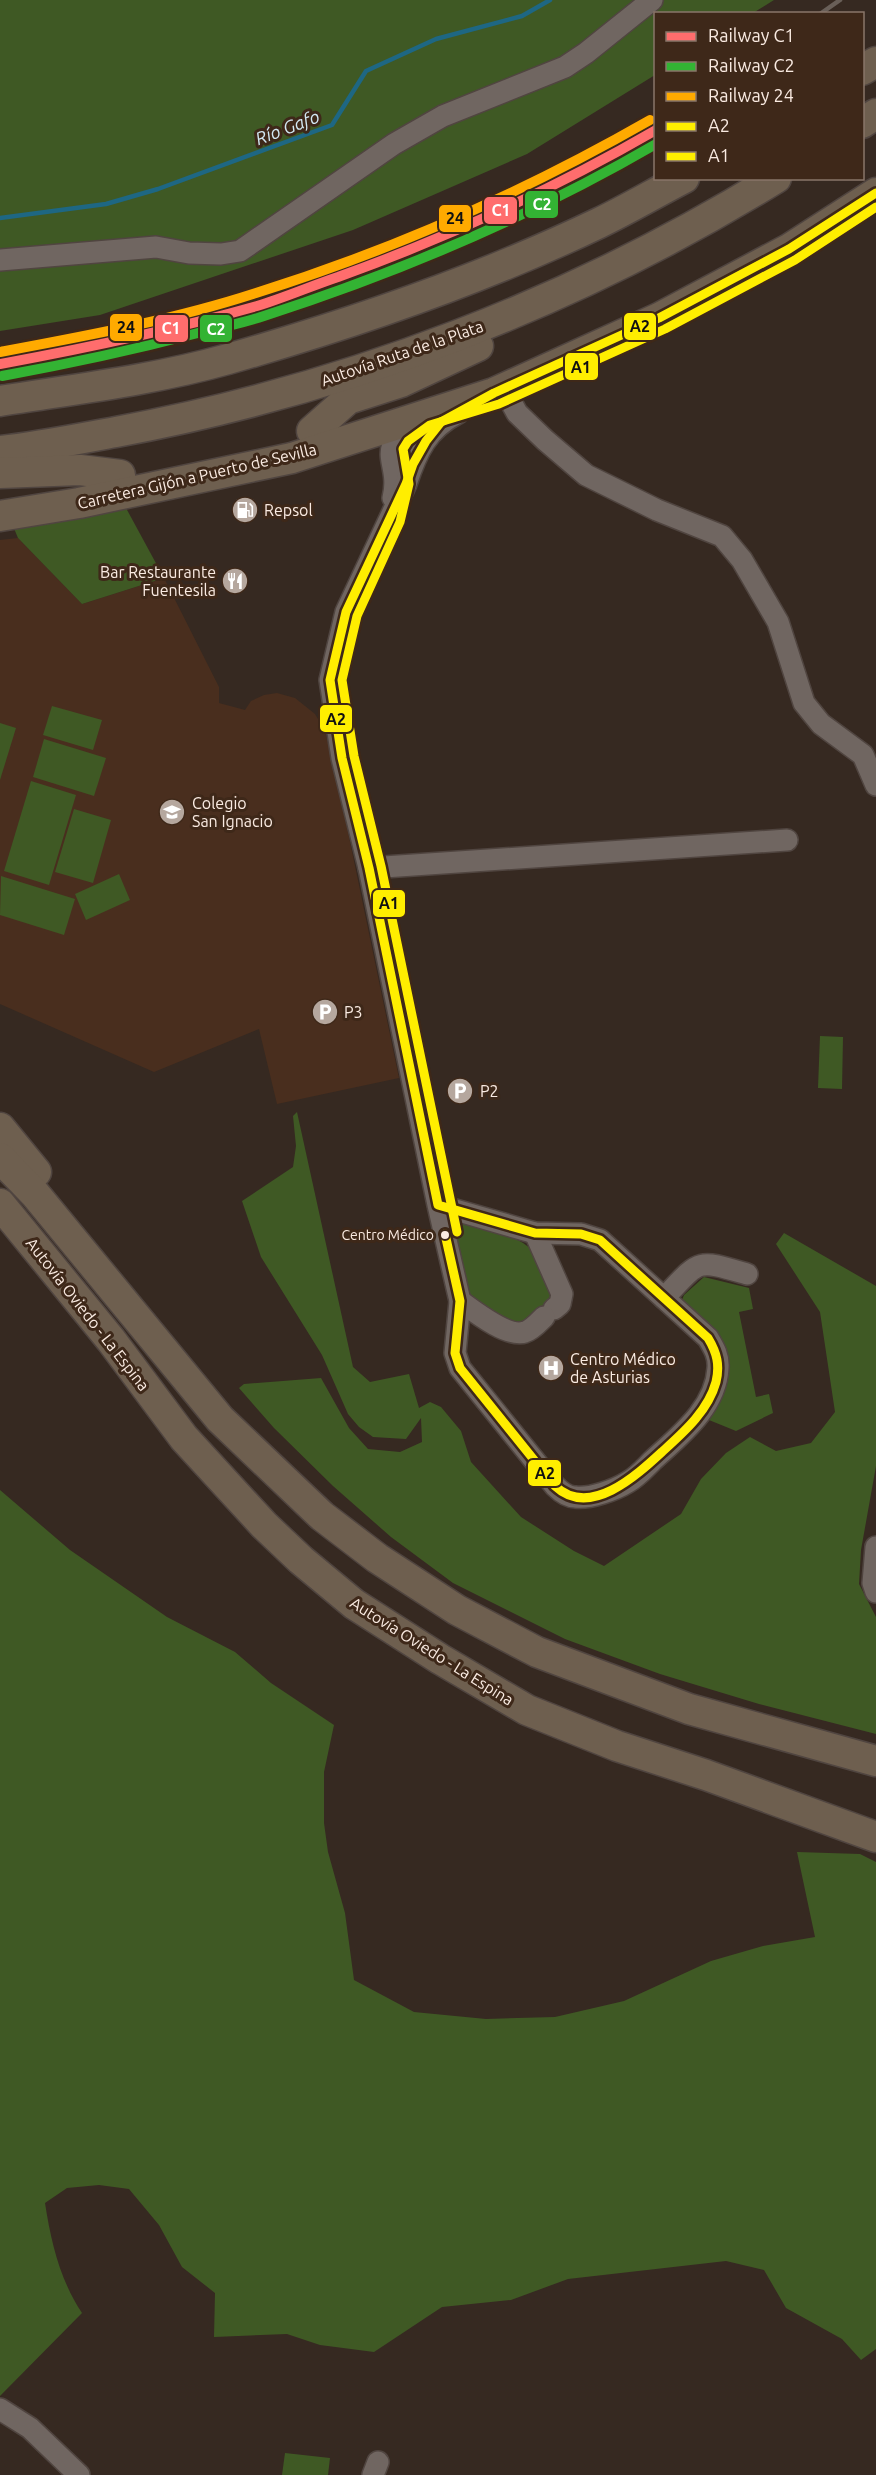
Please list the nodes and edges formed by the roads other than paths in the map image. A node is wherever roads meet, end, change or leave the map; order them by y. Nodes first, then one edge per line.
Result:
1 (652, 0) edge
2 (680, 180) edge
3 (773, 180) edge
4 (876, 193) edge
5 (675, 237) junction
6 (0, 260) edge
7 (499, 391) junction
8 (0, 401) edge
9 (405, 428) junction
10 (312, 431) dead end
11 (0, 451) edge
12 (413, 464) junction
13 (0, 473) edge
14 (120, 475) dead end
15 (0, 516) edge
16 (388, 519) junction
17 (876, 785) edge
18 (787, 840) dead end
19 (369, 868) junction
20 (0, 1128) edge
21 (0, 1158) edge
22 (0, 1204) edge
23 (438, 1205) junction
24 (536, 1233) junction
25 (747, 1274) dead end
26 (664, 1298) junction
27 (460, 1301) junction
28 (322, 1515) junction
29 (876, 1547) edge
30 (876, 1592) edge
31 (876, 1761) edge
32 (876, 1837) edge
33 (0, 2409) edge
34 (79, 2475) edge

1 - 6 street
2 - 8 highway
3 - 5 highway, Autovía Ruta de la Plata
4 - 7 highway, Carretera Gijón a Puerto de Sevilla
5 - 10 highway
5 - 11 highway, Autovía Ruta de la Plata
7 - 9 highway, Carretera Gijón a Puerto de Sevilla
7 - 12 street
7 - 17 street
9 - 12 street
9 - 15 highway, Carretera Gijón a Puerto de Sevilla
9 - 16 street
12 - 16 street
13 - 14 highway
16 - 19 street
18 - 19 street
19 - 23 street
20 - 28 highway
21 - 28 highway
22 - 32 highway, Autovía Oviedo - La Espina
23 - 24 street
23 - 27 street
24 - 26 street
24 - 27 street
25 - 26 street
26 - 27 street
28 - 31 highway
29 - 30 street
33 - 34 street

